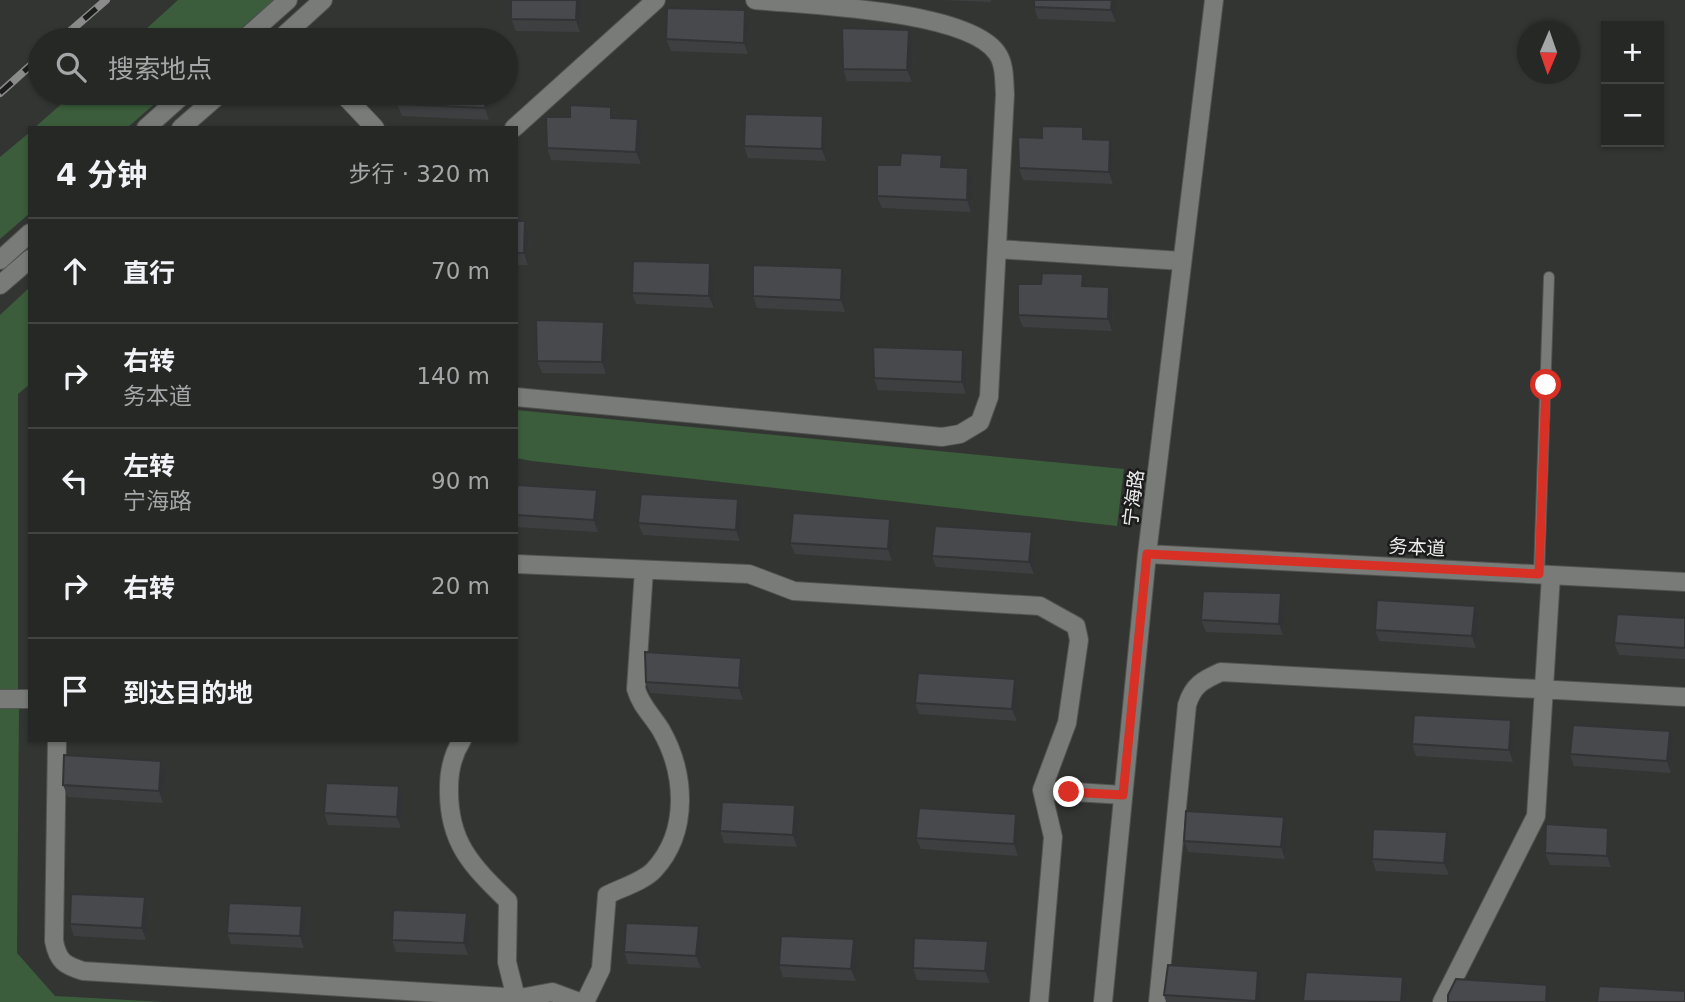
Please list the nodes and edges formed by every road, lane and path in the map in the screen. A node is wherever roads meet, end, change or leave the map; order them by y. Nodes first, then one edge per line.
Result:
1 (288, 0) edge
2 (323, 0) edge
3 (656, 0) edge
4 (755, 0) edge
5 (1214, 0) edge
6 (256, 28) edge
7 (296, 28) edge
8 (172, 105) edge
9 (207, 105) edge
10 (353, 105) edge
11 (148, 126) edge
12 (183, 126) edge
13 (373, 126) edge
14 (516, 126) edge
15 (28, 235) edge
16 (997, 248) junction
17 (0, 260) edge
18 (28, 261) edge
19 (1182, 261) junction
20 (1549, 277) dead end
21 (0, 285) edge
22 (518, 397) edge
23 (1147, 554) junction
24 (518, 564) edge
25 (644, 570) junction
26 (1545, 575) junction
27 (1685, 582) edge
28 (1544, 690) junction
29 (1685, 697) edge
30 (0, 699) edge
31 (28, 699) edge
32 (57, 742) edge
33 (461, 742) edge
34 (1042, 790) junction
35 (1123, 795) junction
36 (552, 997) edge
37 (516, 998) junction
38 (579, 1002) edge
39 (585, 1002) edge
40 (1038, 1002) edge
41 (1103, 1002) edge
42 (1158, 1002) edge
43 (1442, 1002) edge

1 - 6 street
2 - 7 street
3 - 14 street
4 - 16 street
5 - 19 street, 宁海路
8 - 11 street
9 - 12 street
10 - 13 street
15 - 17 street
16 - 19 street
16 - 22 street
18 - 21 street
19 - 23 street, 宁海路
20 - 26 lane
23 - 26 street, 务本道
23 - 35 street, 宁海路
24 - 25 street
25 - 34 street
25 - 39 street
26 - 27 street, 务本道
26 - 28 street
28 - 29 street
28 - 42 street
28 - 43 street
30 - 31 street
32 - 37 street
33 - 37 street
34 - 35 street
34 - 40 street
35 - 41 street, 宁海路
36 - 37 street
36 - 38 street

